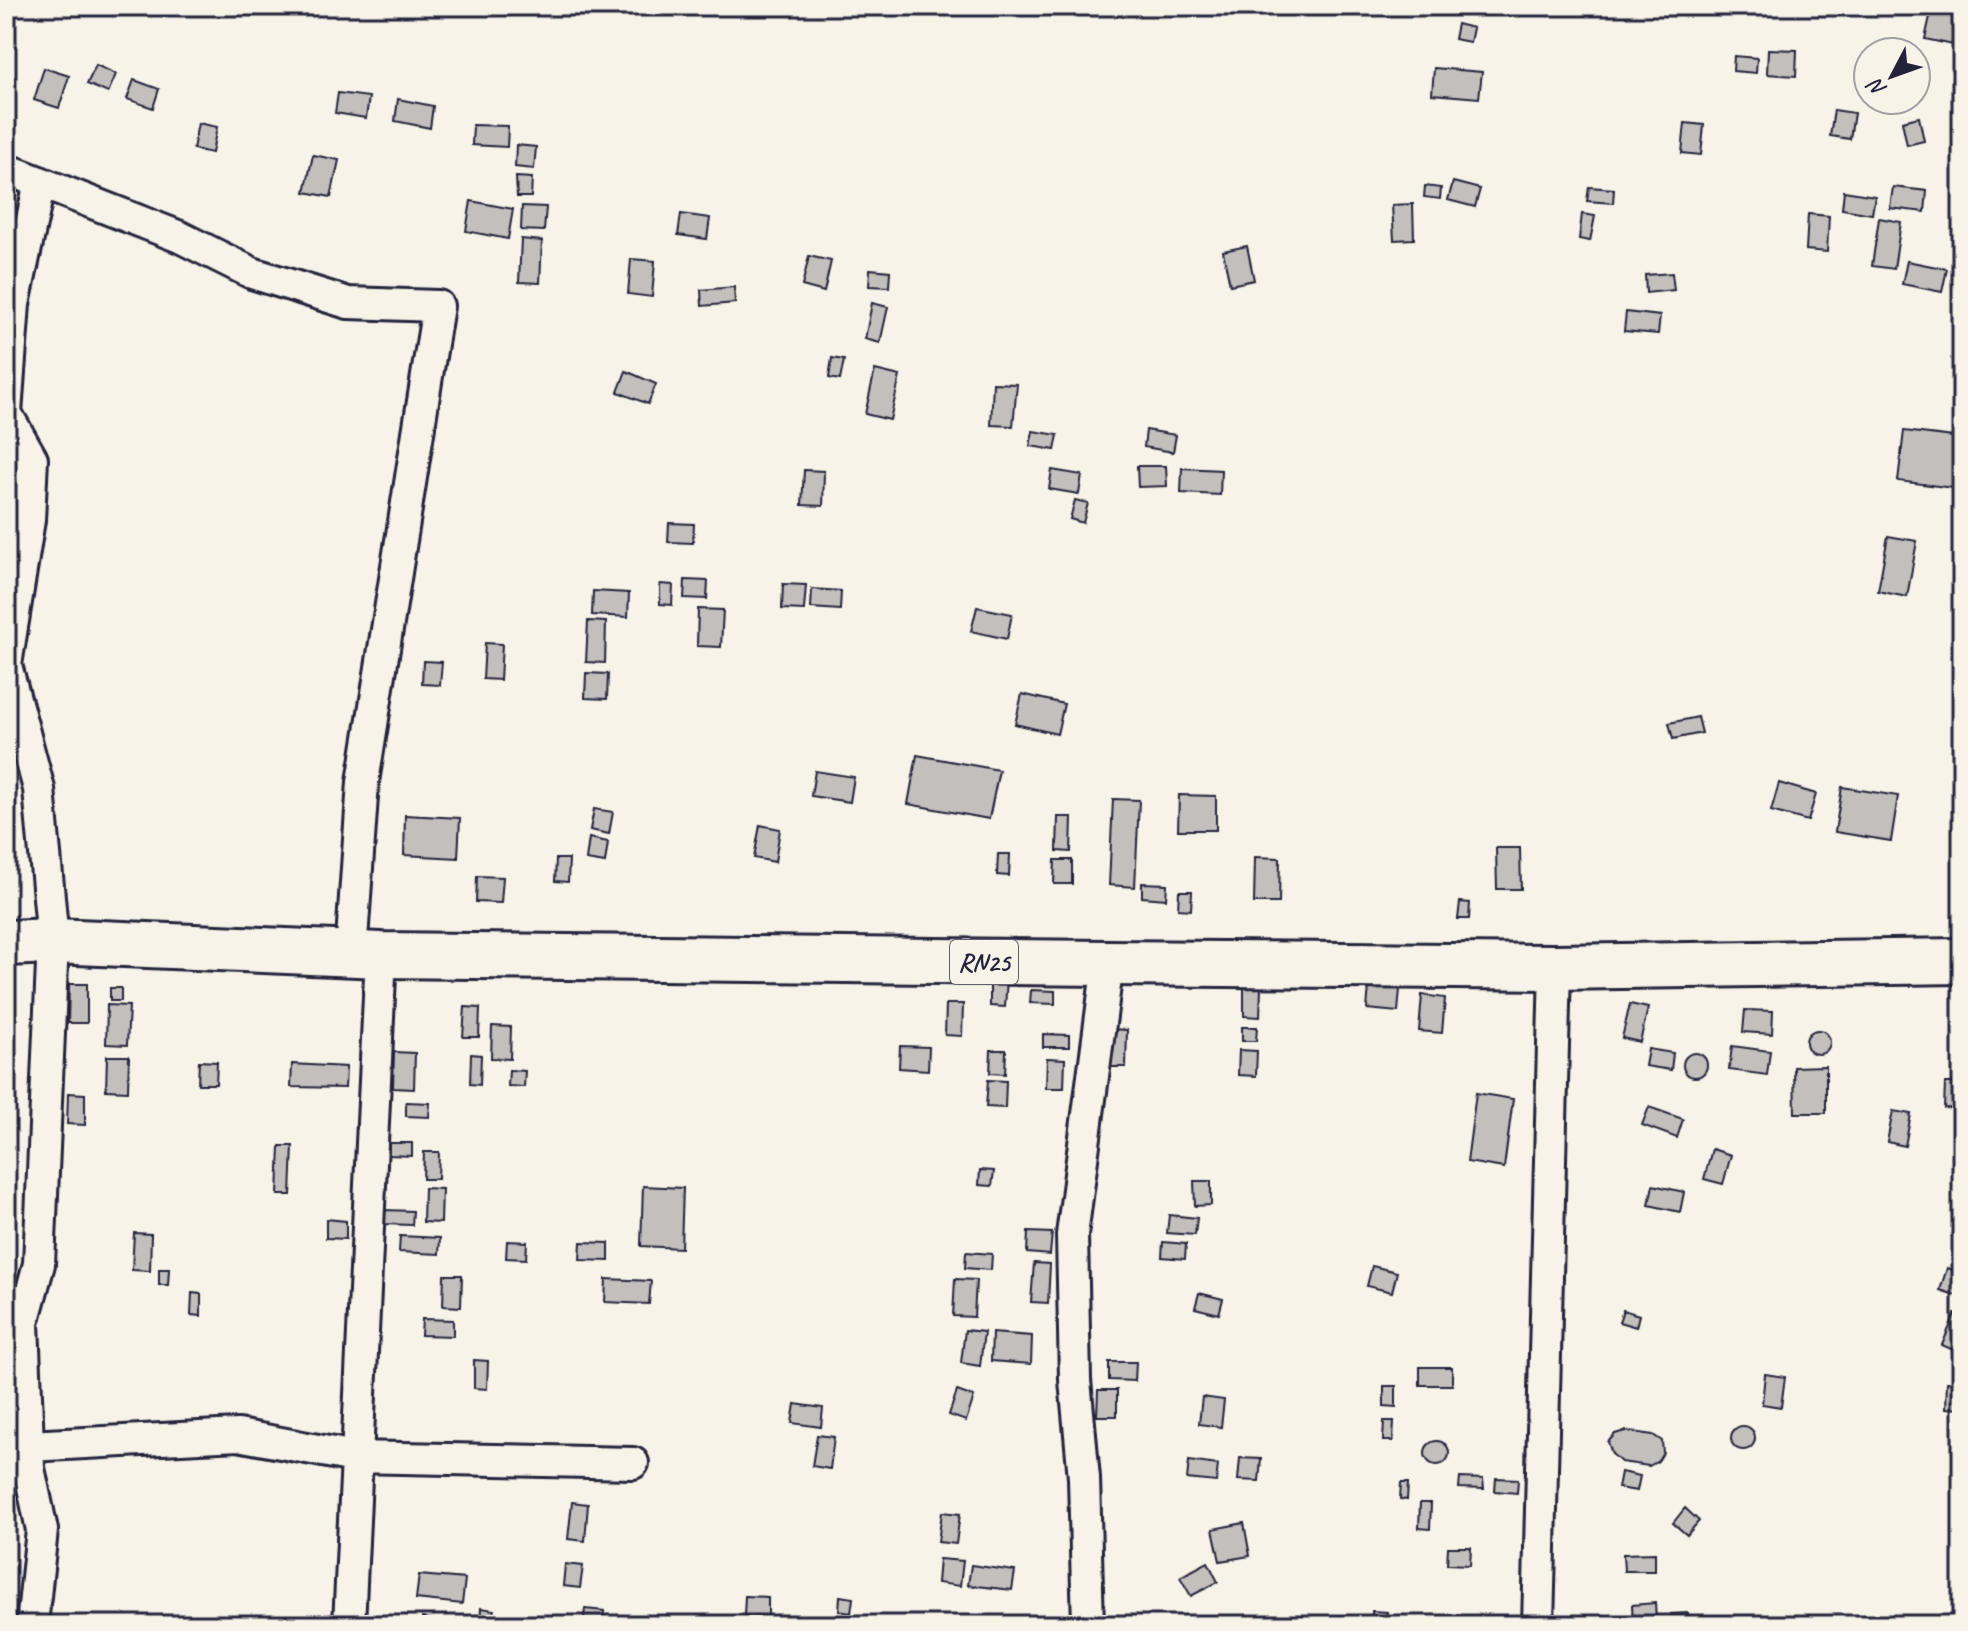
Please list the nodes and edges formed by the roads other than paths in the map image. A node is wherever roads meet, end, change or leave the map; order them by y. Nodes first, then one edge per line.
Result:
1 (6, 169) edge
2 (40, 182) junction
3 (53, 941) junction
4 (6, 943) edge
5 (366, 954) junction
6 (1962, 961) edge
7 (1108, 963) junction
8 (1555, 967) junction
9 (17, 1444) edge
10 (355, 1457) junction
11 (633, 1463) dead end
12 (32, 1625) edge
13 (349, 1625) edge
14 (1088, 1625) edge
15 (1538, 1625) edge

1 - 2 street
2 - 3 street
2 - 5 street
3 - 4 main road, RN25
3 - 5 main road, RN25
3 - 9 street
5 - 7 main road, RN25
5 - 10 street
6 - 8 main road, RN25
7 - 8 main road, RN25
7 - 14 street
8 - 15 street
9 - 10 street
9 - 12 street
10 - 11 street
10 - 13 street

